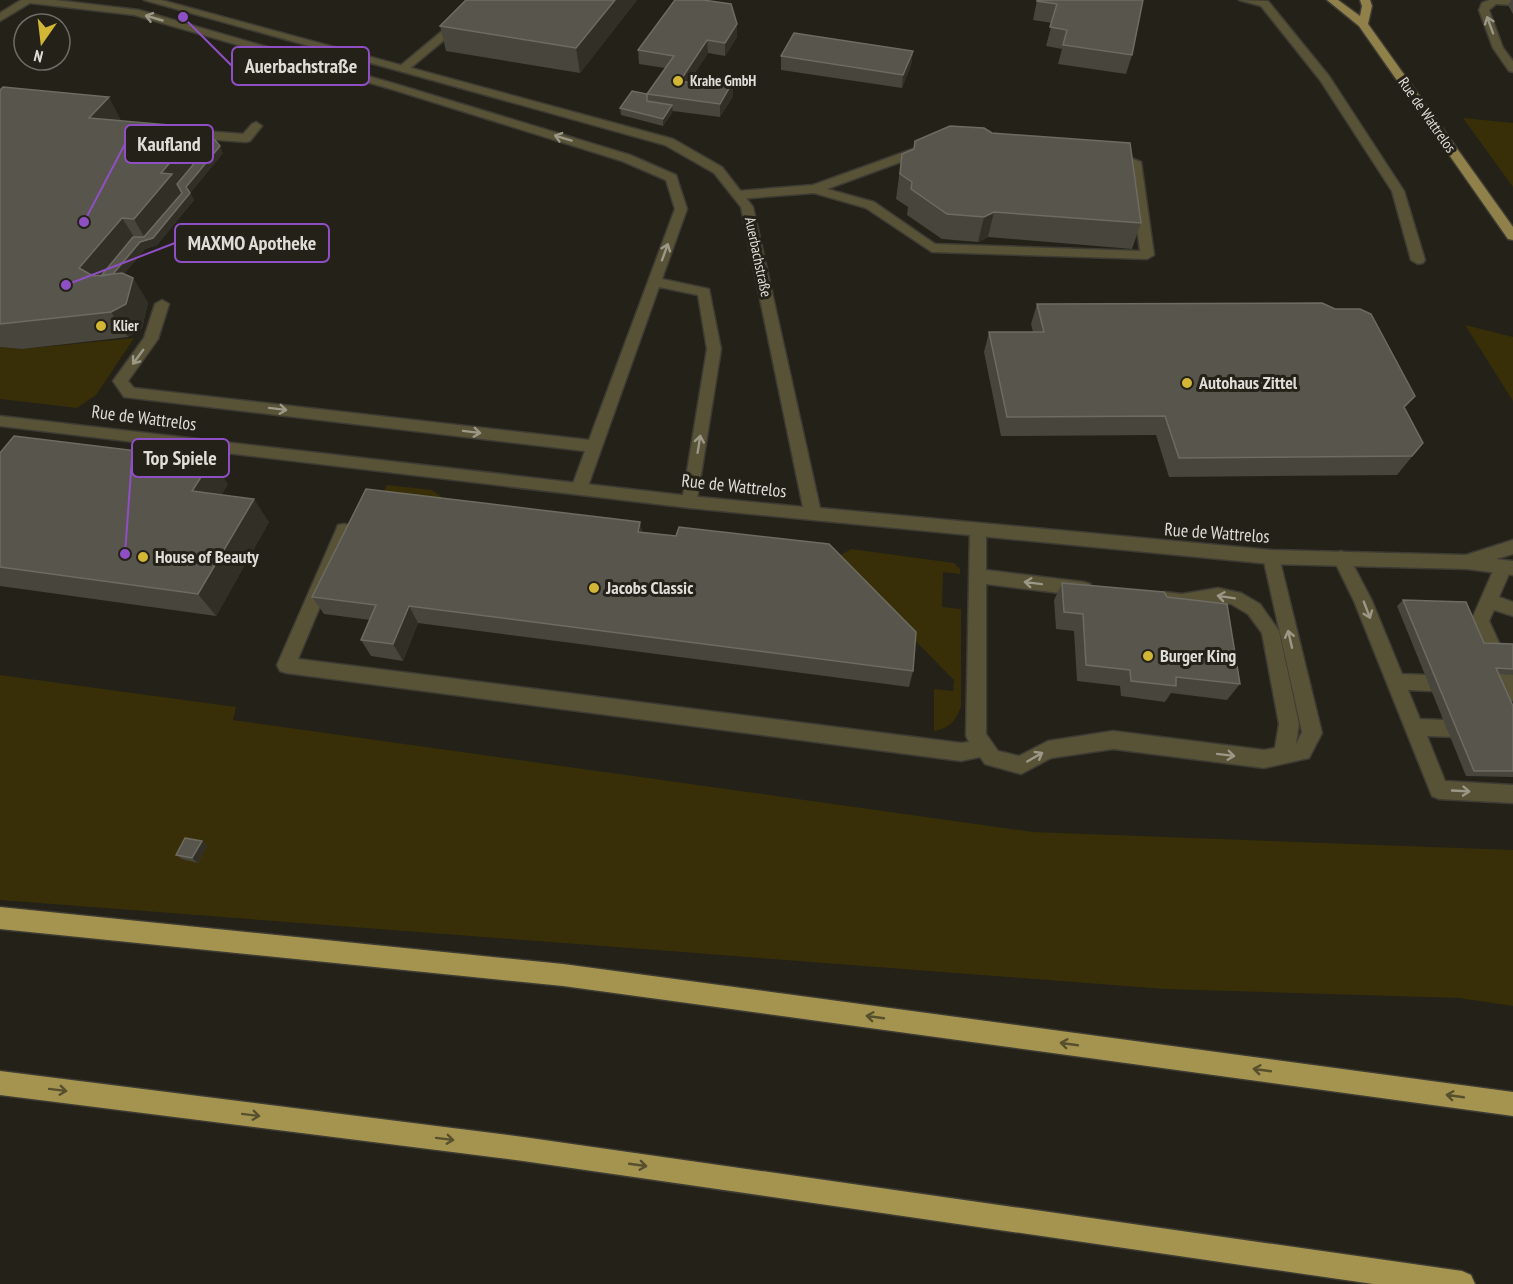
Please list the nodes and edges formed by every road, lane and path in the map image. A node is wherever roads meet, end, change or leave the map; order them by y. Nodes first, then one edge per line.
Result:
1 (27, 0) edge
2 (149, 0) edge
3 (479, 0) edge
4 (1244, 0) edge
5 (1332, 0) edge
6 (1365, 0) edge
7 (1264, 2) edge
8 (1513, 2) edge
9 (0, 18) edge
10 (1363, 24) junction
11 (404, 68) junction
12 (1513, 69) edge
13 (256, 126) dead end
14 (165, 132) edge
15 (936, 143) edge
16 (1096, 152) edge
17 (815, 189) junction
18 (738, 195) junction
19 (1513, 236) edge
20 (1418, 260) dead end
21 (654, 282) junction
22 (162, 304) dead end
23 (0, 421) edge
24 (594, 446) junction
25 (579, 489) junction
26 (690, 502) junction
27 (813, 514) junction
28 (978, 529) junction
29 (344, 530) edge
30 (1513, 547) edge
31 (1271, 557) junction
32 (1341, 558) junction
33 (1467, 562) junction
34 (1508, 567) edge
35 (977, 576) junction
36 (1102, 591) edge
37 (1148, 597) edge
38 (1488, 602) junction
39 (1513, 609) edge
40 (1395, 681) junction
41 (1511, 689) edge
42 (1413, 727) junction
43 (1513, 731) edge
44 (984, 748) junction
45 (1283, 756) junction
46 (1513, 794) edge
47 (0, 918) edge
48 (0, 1083) edge
49 (1513, 1104) edge
50 (1462, 1284) edge

1 - 9 street
21 -> 1 street
2 - 11 street, Auerbachstraße
3 - 11 street
4 - 7 street
5 - 10 main road, Rue de Wattrelos
6 - 10 main road
7 - 20 street
12 -> 8 street
10 - 19 main road, Rue de Wattrelos
11 - 18 street, Auerbachstraße
13 - 14 street
15 - 17 street
16 - 17 street
17 - 18 street
18 - 27 street, Auerbachstraße
21 - 24 street
26 -> 21 street
22 -> 24 street
23 - 25 street, Rue de Wattrelos
24 - 25 street
25 - 26 street, Rue de Wattrelos
26 - 27 street, Rue de Wattrelos
27 - 28 street, Rue de Wattrelos
28 - 31 street, Rue de Wattrelos
28 - 35 street
29 - 44 street
30 - 33 street, Rue de Wattrelos
31 - 32 street, Rue de Wattrelos
45 -> 31 street
32 - 33 street, Rue de Wattrelos
32 -> 40 street
33 - 34 street, Rue de Wattrelos
34 - 38 street
36 -> 35 street
35 - 44 street
45 -> 37 street
38 - 39 street
38 - 41 street
40 - 41 street
40 - 42 street
42 - 43 street
42 -> 46 street
44 -> 45 street
49 -> 47 highway
48 -> 50 highway

